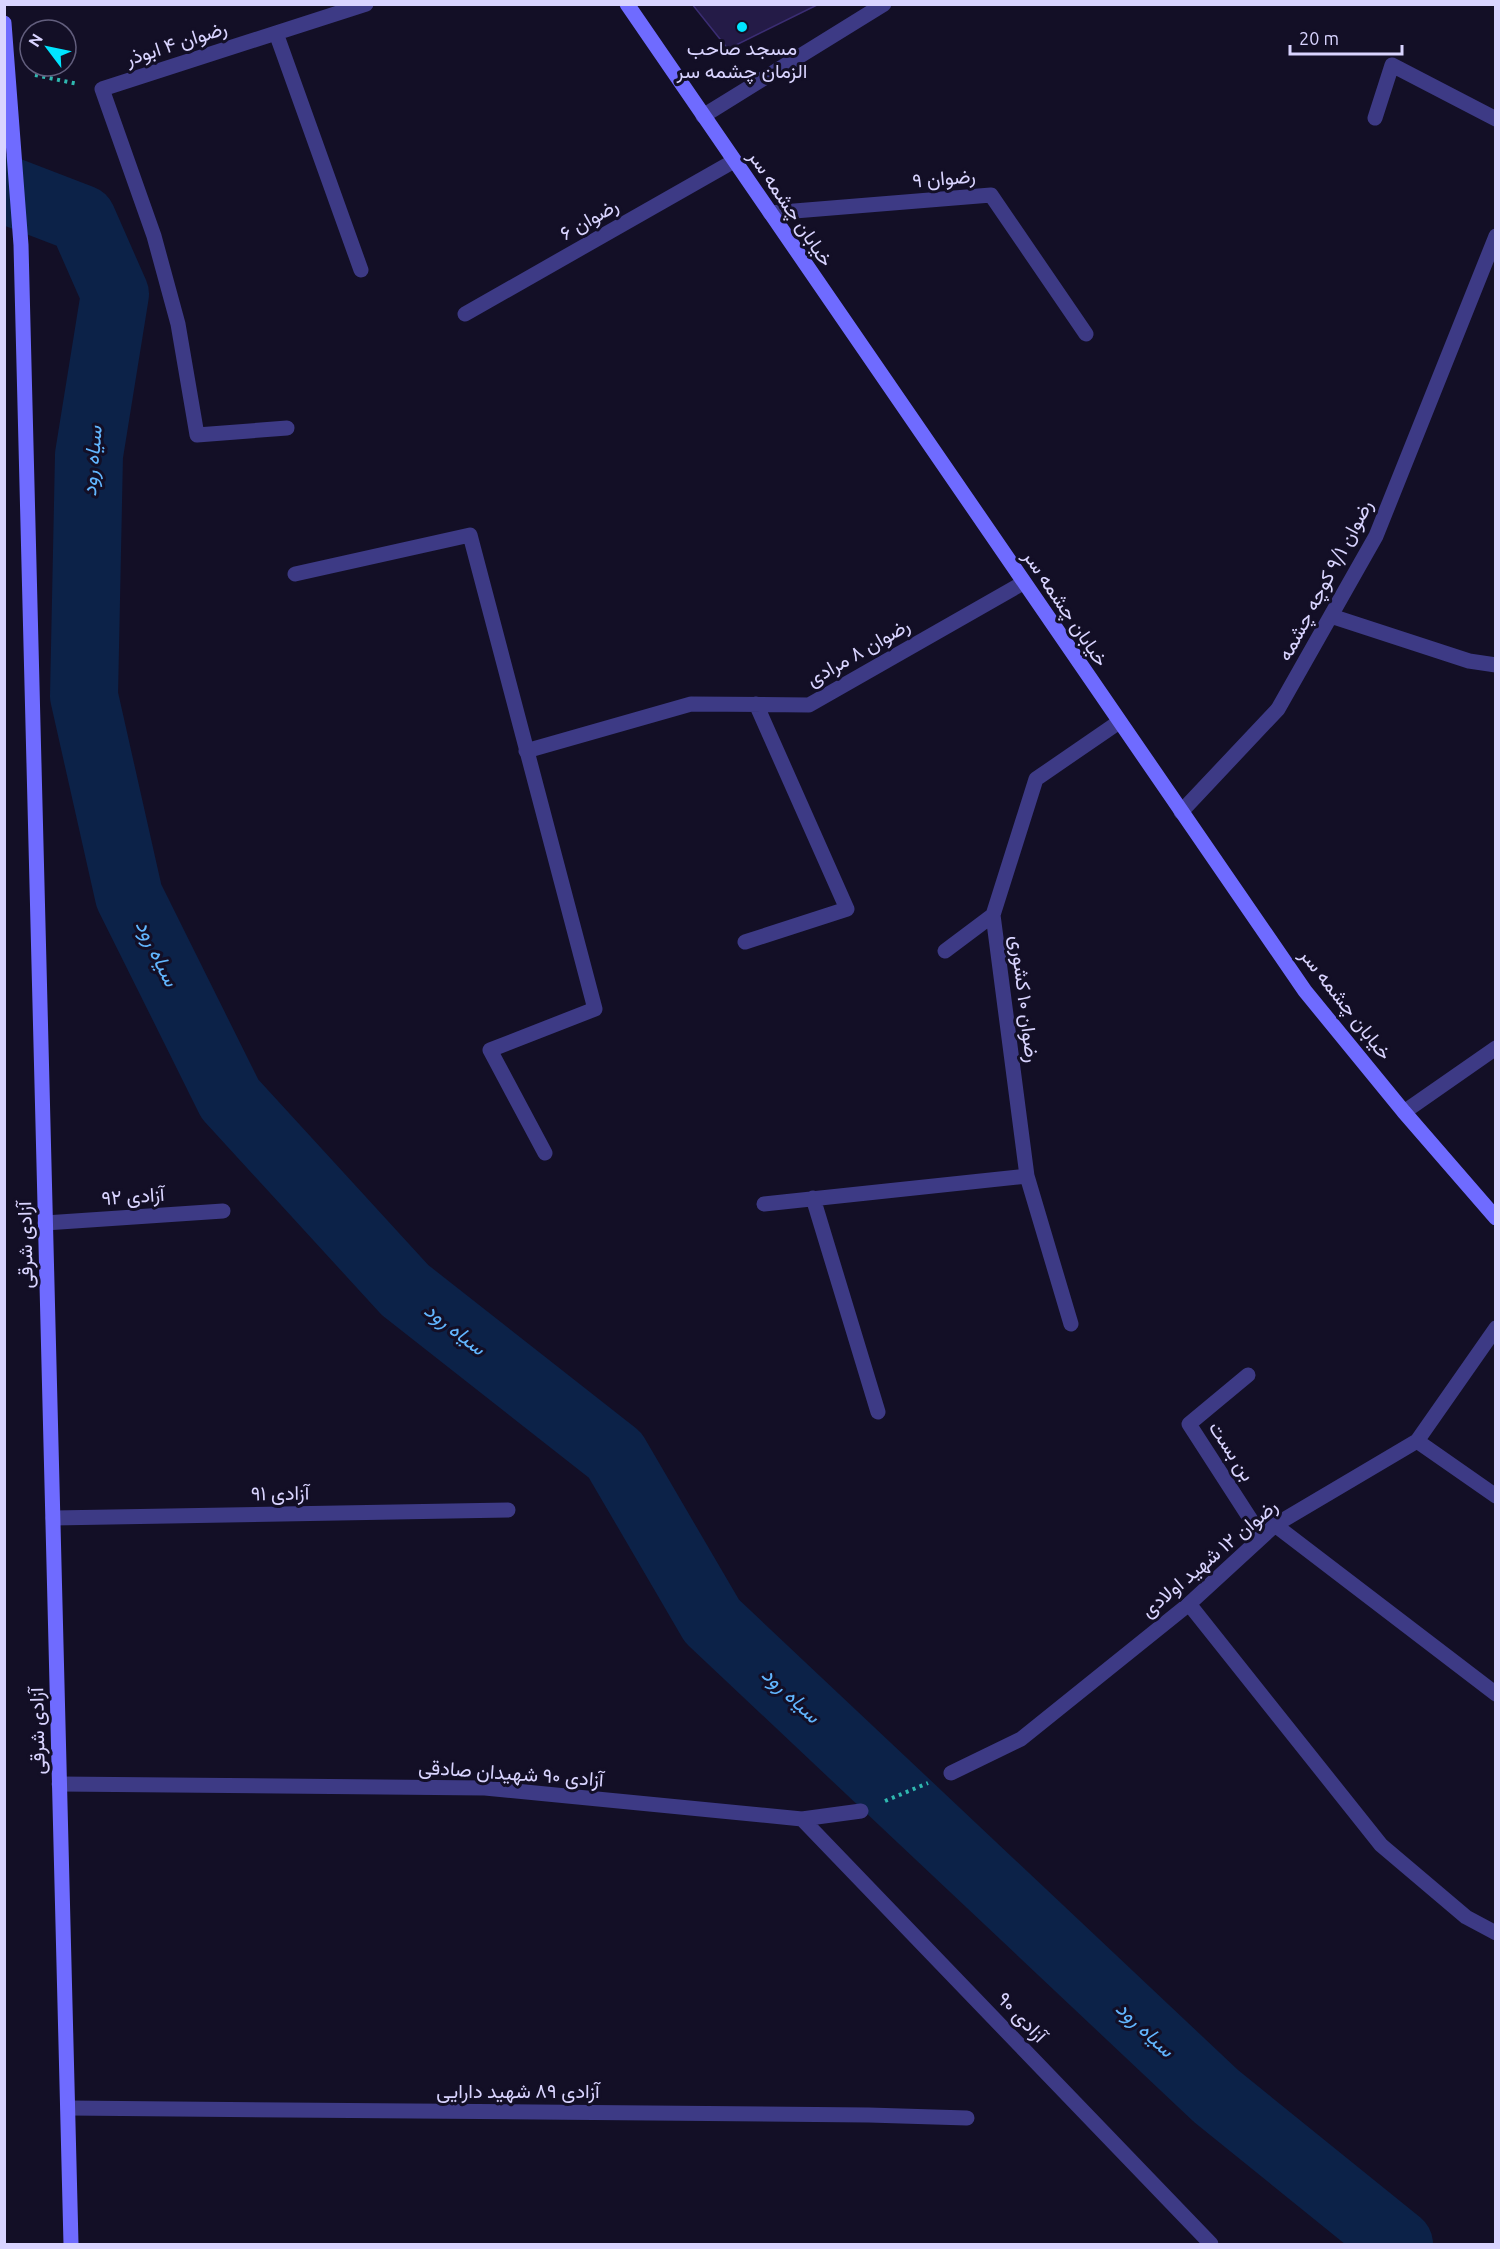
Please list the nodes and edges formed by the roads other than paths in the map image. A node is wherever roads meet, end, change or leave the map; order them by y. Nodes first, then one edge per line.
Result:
1 (366, 4) edge
2 (627, 4) edge
3 (884, 4) edge
4 (4, 23) edge
5 (276, 33) junction
6 (703, 116) junction
7 (1375, 118) dead end
8 (1496, 118) edge
9 (734, 161) junction
10 (770, 213) junction
11 (1496, 236) edge
12 (361, 270) dead end
13 (465, 314) dead end
14 (1086, 334) dead end
15 (287, 428) dead end
16 (295, 574) dead end
17 (1023, 583) junction
18 (1331, 616) junction
19 (1496, 664) edge
20 (756, 704) junction
21 (1119, 722) junction
22 (526, 751) junction
23 (1181, 812) junction
24 (993, 915) junction
25 (745, 942) dead end
26 (945, 951) dead end
27 (1496, 1048) edge
28 (1404, 1112) junction
29 (545, 1153) dead end
30 (1027, 1176) junction
31 (813, 1198) junction
32 (764, 1204) dead end
33 (223, 1211) dead end
34 (1496, 1218) edge
35 (45, 1223) junction
36 (1071, 1324) dead end
37 (1496, 1328) edge
38 (1248, 1375) dead end
39 (878, 1413) dead end
40 (1417, 1441) junction
41 (1496, 1496) edge
42 (508, 1510) dead end
43 (53, 1518) junction
44 (1275, 1526) junction
45 (1262, 1537) junction
46 (1189, 1604) junction
47 (1496, 1694) edge
48 (951, 1773) road end
49 (59, 1784) junction
50 (861, 1811) road end
51 (802, 1819) junction
52 (1496, 1933) edge
53 (68, 2108) junction
54 (967, 2118) dead end
55 (71, 2244) edge
56 (1211, 2244) edge

1 - 5 street, رضوان ۴ ابوذر
2 - 6 street, خیابان چشمه سر
3 - 6 street
4 - 35 street, آزادی شرقی
5 - 12 street
5 - 15 street, رضوان ۴ ابوذر
6 - 9 street, خیابان چشمه سر
7 - 8 street
9 - 10 street, خیابان چشمه سر
9 - 13 street, رضوان ۶
10 - 14 street, رضوان ۹
10 - 17 street, خیابان چشمه سر
11 - 18 street, رضوان ۹/۱ کوچه چشمه
16 - 22 street
17 - 20 street, رضوان ۸ مرادی
17 - 21 street, خیابان چشمه سر
18 - 19 street
18 - 23 street, رضوان ۹/۱ کوچه چشمه
20 - 22 street, رضوان ۸ مرادی
20 - 25 street
21 - 23 street, خیابان چشمه سر
21 - 24 street, رضوان ۱۰ کشوری
22 - 29 street
23 - 28 street, خیابان چشمه سر
24 - 26 street
24 - 30 street, رضوان ۱۰ کشوری
27 - 28 street
28 - 34 street, خیابان چشمه سر
30 - 31 street
30 - 36 street, رضوان ۱۰ کشوری
31 - 32 street
31 - 39 street
33 - 35 street, آزادی ۹۲
35 - 43 street, آزادی شرقی
37 - 40 street, رضوان ۱۲ شهید اولادی
38 - 45 street, بن بست
40 - 41 street
40 - 44 street, رضوان ۱۲ شهید اولادی
42 - 43 street, آزادی ۹۱
43 - 49 street, آزادی شرقی
44 - 45 street, رضوان ۱۲ شهید اولادی
44 - 47 street
45 - 46 street, رضوان ۱۲ شهید اولادی
46 - 48 street, رضوان ۱۲ شهید اولادی
46 - 52 street
49 - 51 street, آزادی ۹۰ شهیدان صادقی
49 - 53 street, آزادی شرقی
50 - 51 street, آزادی ۹۰ شهیدان صادقی
51 - 56 street, آزادی ۹۰
53 - 54 street, آزادی ۸۹ شهید دارایی
53 - 55 street, آزادی شرقی

